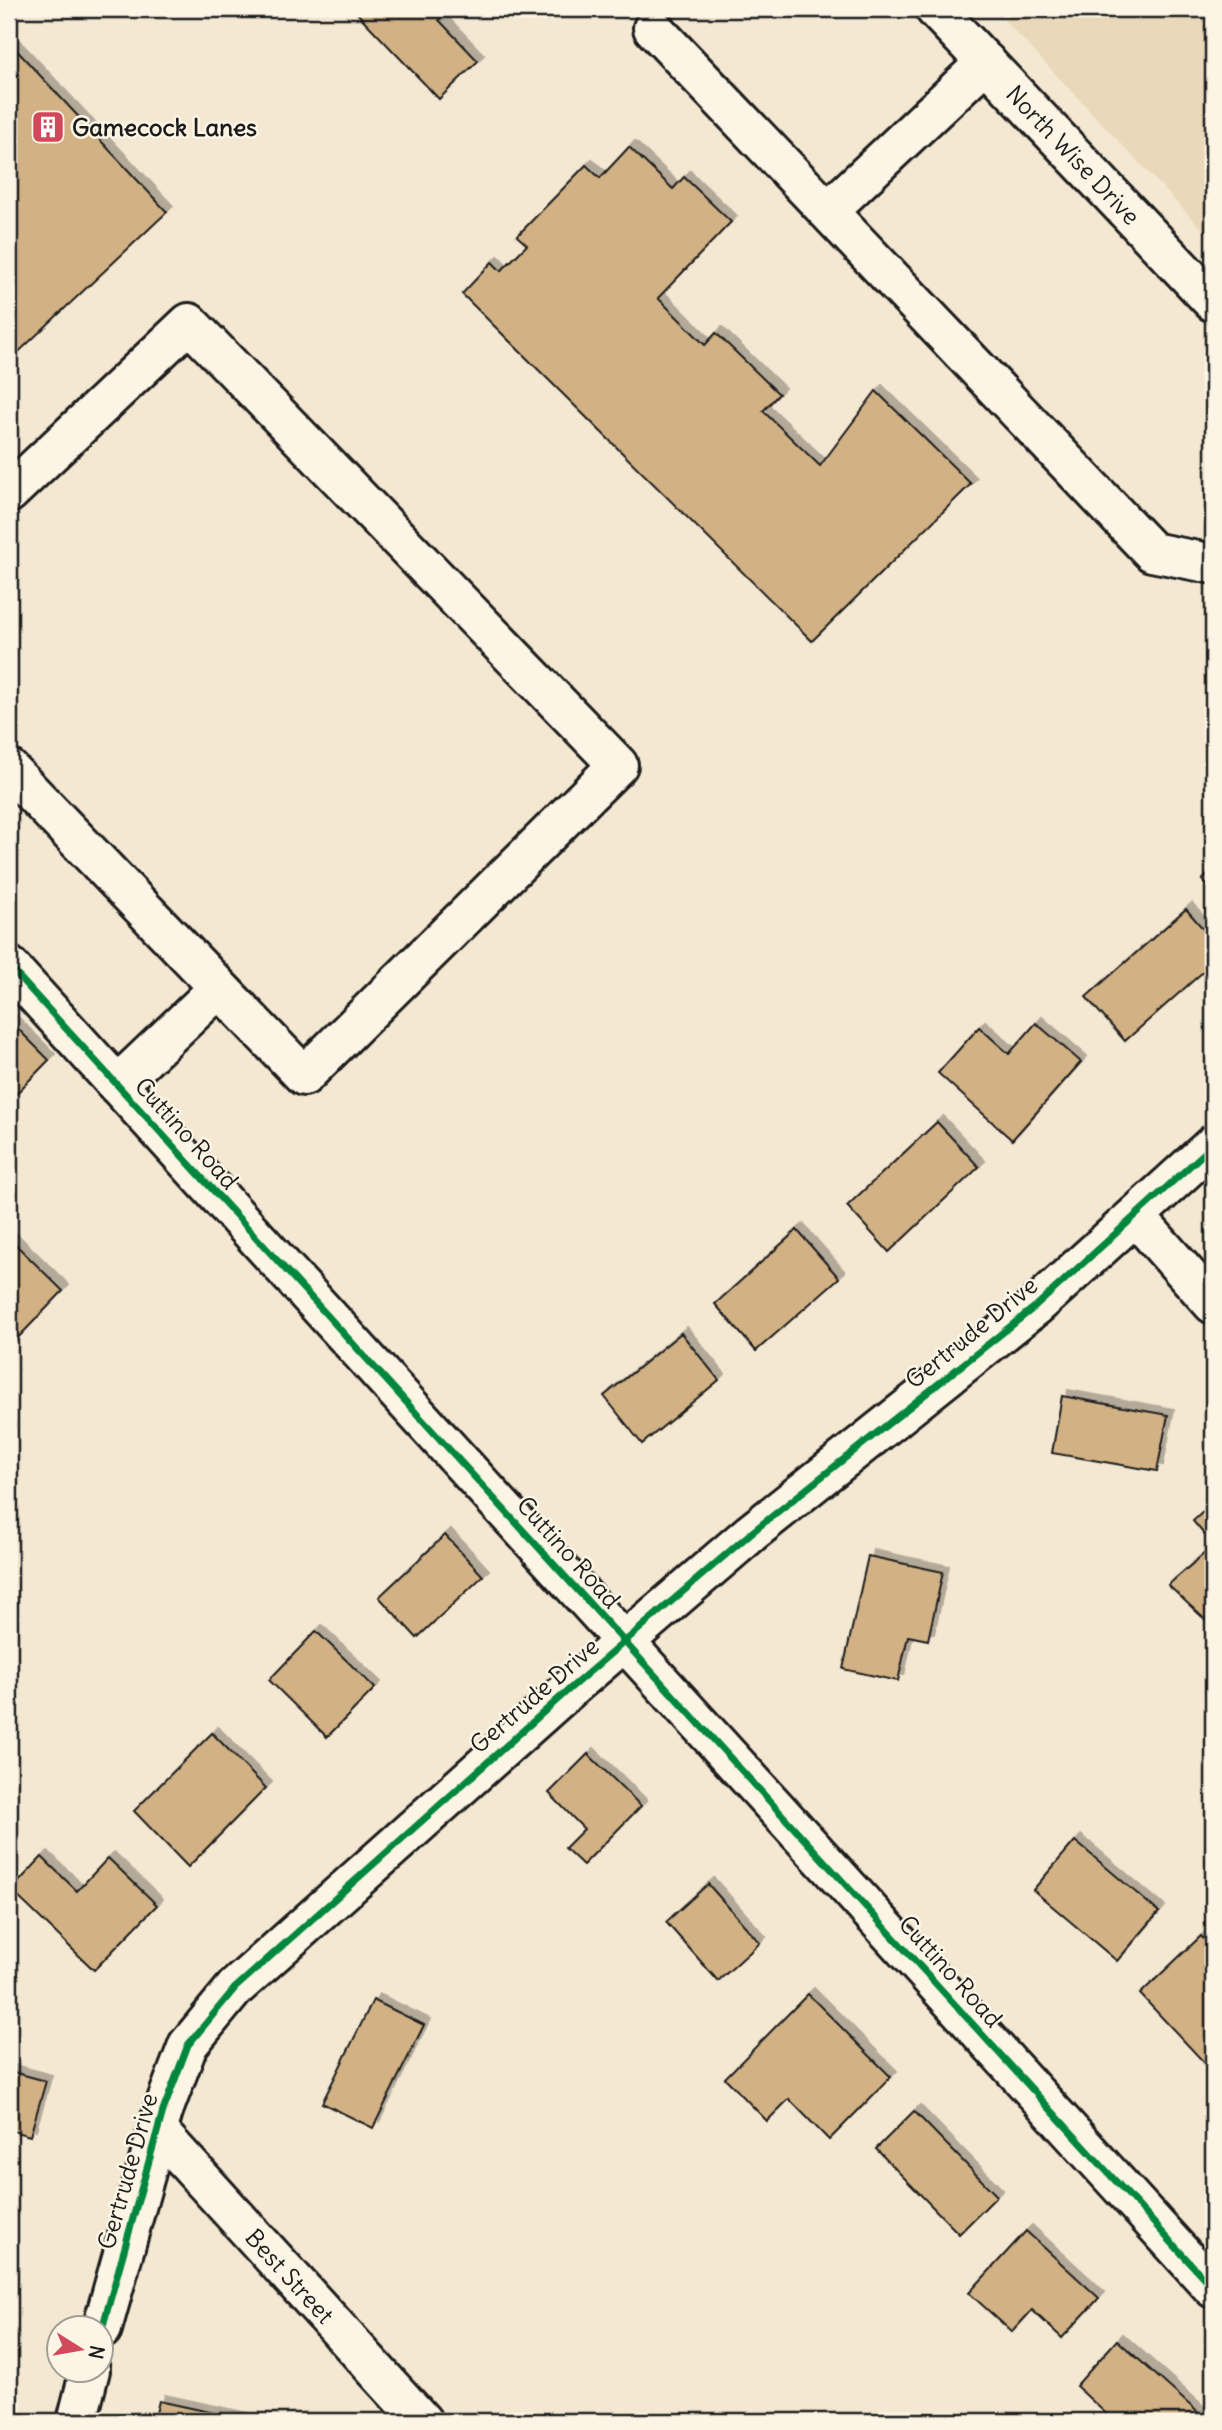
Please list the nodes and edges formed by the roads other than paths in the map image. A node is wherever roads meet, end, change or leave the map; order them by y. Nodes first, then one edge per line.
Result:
1 (935, 9) edge
2 (653, 28) dead end
3 (986, 62) junction
4 (828, 211) junction
5 (1213, 302) edge
6 (9, 493) edge
7 (1213, 564) edge
8 (9, 769) edge
9 (9, 966) edge
10 (218, 989) junction
11 (117, 1086) junction
12 (1213, 1145) edge
13 (1136, 1217) junction
14 (1213, 1304) edge
15 (625, 1642) junction
16 (158, 2131) junction
17 (1213, 2288) edge
18 (106, 2314) edge
19 (87, 2384) edge
20 (77, 2421) edge
21 (422, 2421) edge

1 - 3 street, North Wise Drive
2 - 4 street
3 - 4 street
3 - 5 street, North Wise Drive
4 - 7 street
6 - 10 street
8 - 10 street
9 - 11 street, Cuttino Road
10 - 11 street
11 - 15 street, Cuttino Road
12 - 13 street, Gertrude Drive
13 - 14 street
13 - 15 street, Gertrude Drive
15 - 16 street, Gertrude Drive
15 - 17 street, Cuttino Road
16 - 18 street, Gertrude Drive
16 - 21 street, Best Street
19 - 20 street

